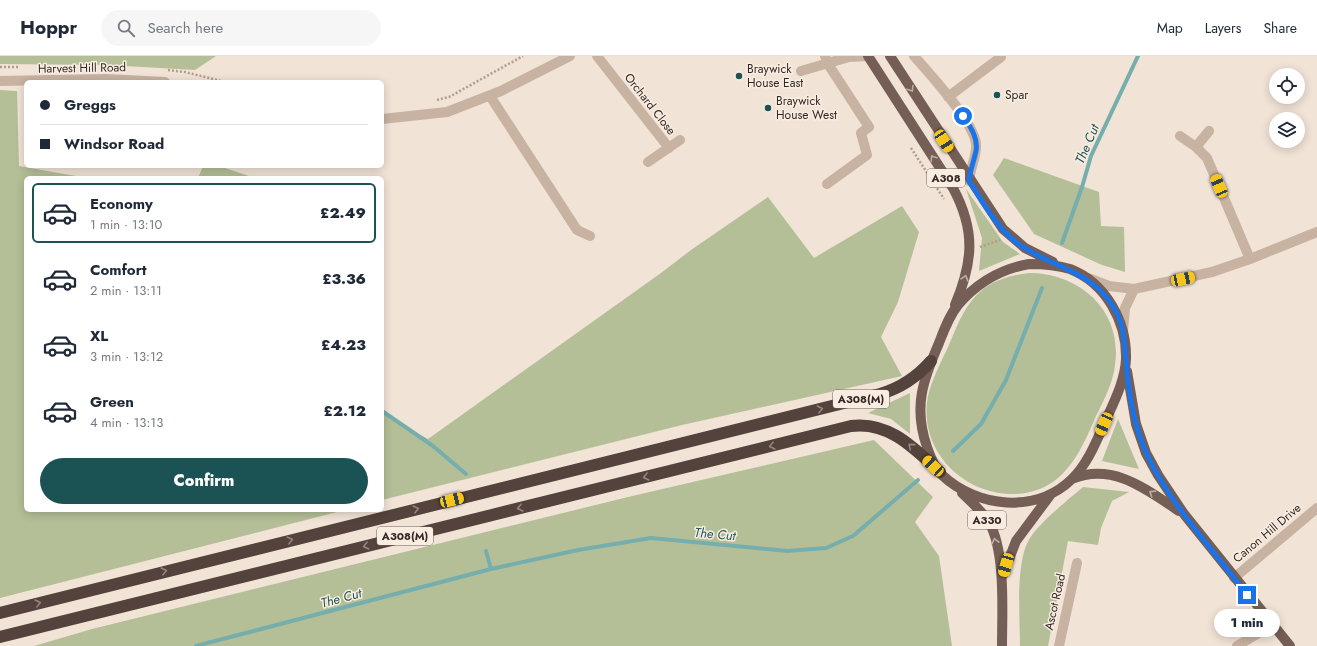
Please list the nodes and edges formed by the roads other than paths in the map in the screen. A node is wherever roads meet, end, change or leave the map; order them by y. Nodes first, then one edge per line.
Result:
1 (570, 56) edge
2 (596, 56) edge
3 (868, 56) edge
4 (890, 56) edge
5 (914, 56) edge
6 (1001, 57) dead end
7 (827, 60) edge
8 (801, 71) dead end
9 (71, 80) edge
10 (126, 80) edge
11 (24, 81) edge
12 (0, 82) edge
13 (490, 96) junction
14 (948, 97) junction
15 (384, 119) edge
16 (1209, 131) dead end
17 (1180, 136) dead end
18 (680, 140) dead end
19 (1196, 147) junction
20 (669, 148) junction
21 (648, 162) dead end
22 (969, 181) junction
23 (827, 184) dead end
24 (1317, 232) edge
25 (590, 236) dead end
26 (1250, 259) junction
27 (1075, 272) junction
28 (1134, 289) junction
29 (951, 315) junction
30 (1123, 332) junction
31 (1126, 360) junction
32 (931, 361) junction
33 (942, 474) junction
34 (1072, 479) junction
35 (1051, 494) junction
36 (1317, 508) edge
37 (1184, 514) junction
38 (1077, 563) dead end
39 (1234, 578) junction
40 (1002, 580) junction
41 (0, 613) edge
42 (1272, 625) junction
43 (0, 637) edge
44 (1002, 646) edge
45 (1059, 646) edge
46 (1237, 646) edge
47 (1290, 646) edge

1 - 13 street
2 - 20 street, Orchard Close
3 - 7 street
29 -> 3 main road, A308
4 -> 22 main road, A308
5 - 14 street
6 - 14 street
7 - 8 street
7 - 23 street
9 - 10 street, Harvest Hill Road
11 - 12 street, Harvest Hill Road
13 - 15 street
13 - 25 street
14 - 22 street
16 - 19 street
17 - 19 street
18 - 20 street, Orchard Close
19 - 26 street
20 - 21 street, Orchard Close
22 - 27 main road, A308
24 - 26 street
26 - 28 street
27 - 28 street
27 - 29 main road
27 - 30 main road
28 - 30 street
29 - 32 main road
30 - 31 main road
31 - 34 main road
31 - 37 main road
32 - 33 main road
41 -> 32 highway, A308(M)
33 - 35 main road
40 -> 33 main road, A330
33 -> 43 highway, A308(M)
34 - 35 main road
37 -> 34 main road
35 - 40 main road, A330
36 - 39 street, Canon Hill Drive
37 - 39 main road
38 - 45 street, Ascot Road
39 - 42 main road
40 - 44 main road, A330
42 - 46 street
42 - 47 main road

